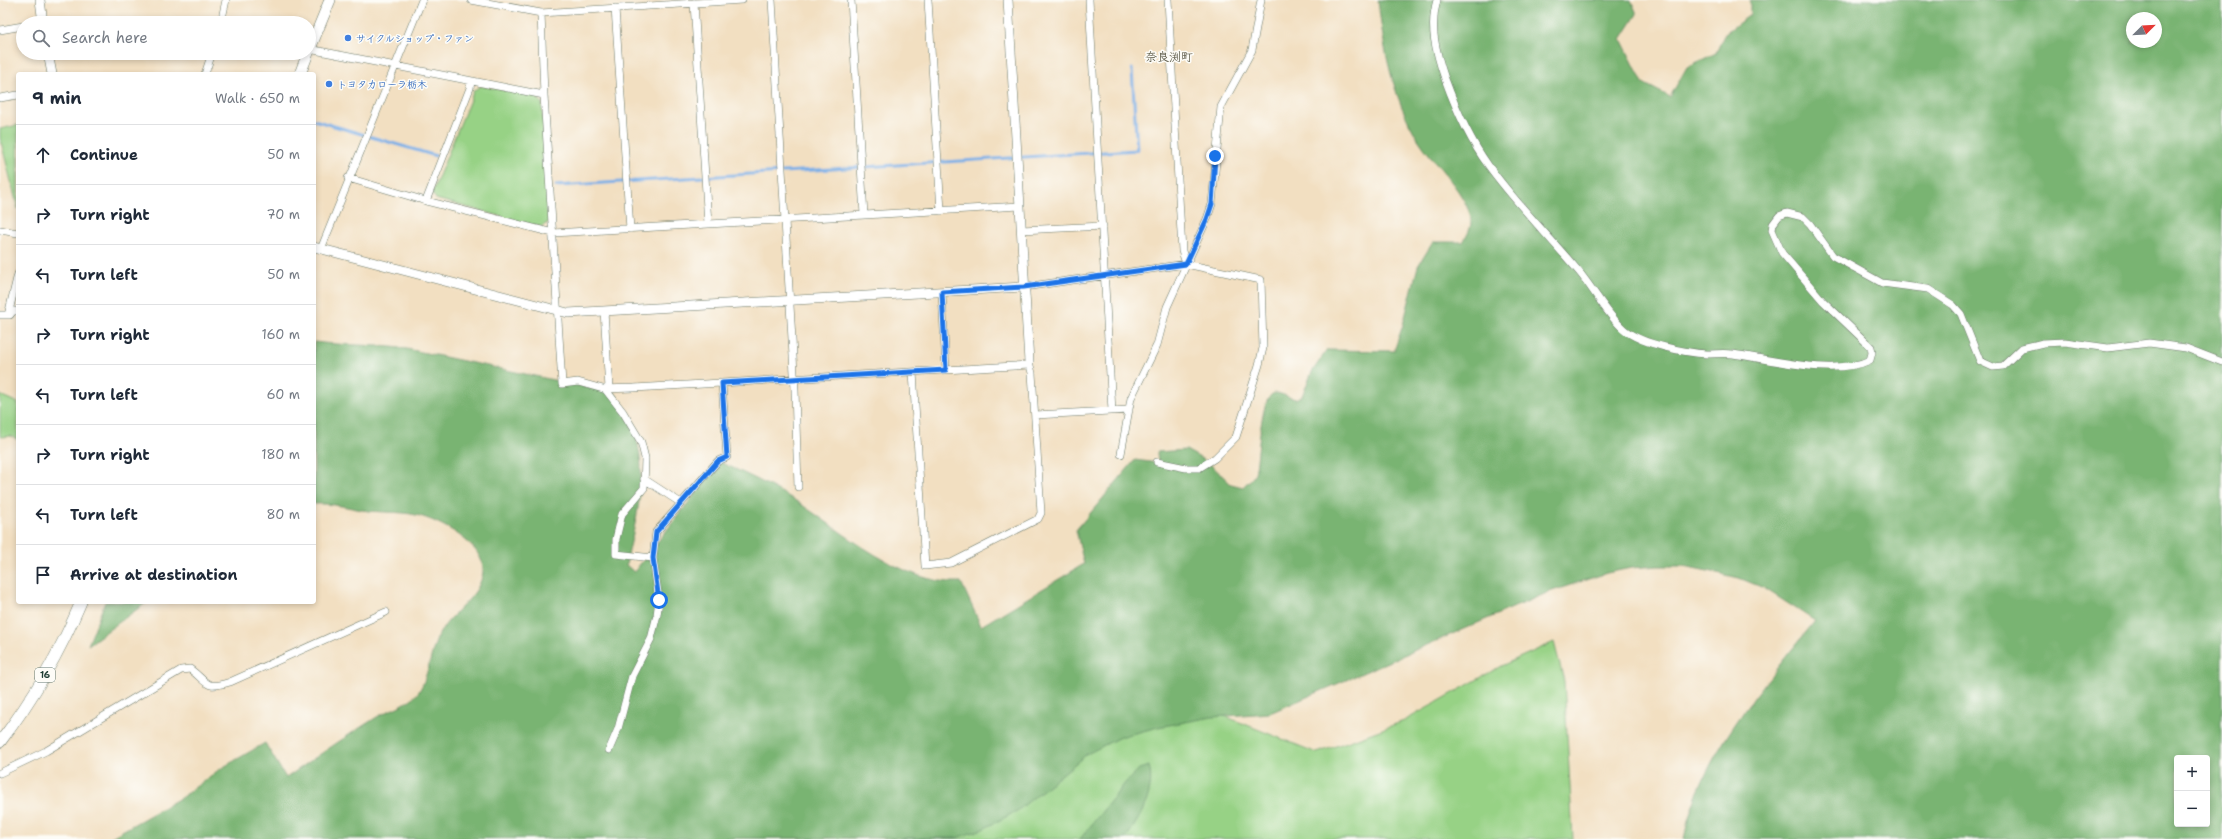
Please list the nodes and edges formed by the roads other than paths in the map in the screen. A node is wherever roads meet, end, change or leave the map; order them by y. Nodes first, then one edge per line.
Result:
1 (40, 0) edge
2 (226, 0) edge
3 (330, 0) edge
4 (422, 0) edge
5 (470, 0) edge
6 (742, 0) edge
7 (772, 0) edge
8 (851, 0) edge
9 (928, 0) edge
10 (1008, 0) edge
11 (1089, 0) edge
12 (1168, 0) edge
13 (1261, 0) edge
14 (1437, 0) edge
15 (694, 3) junction
16 (616, 8) junction
17 (541, 13) junction
18 (42, 16) edge
19 (223, 16) edge
20 (16, 27) edge
21 (0, 30) edge
22 (316, 34) edge
23 (316, 52) edge
24 (49, 60) edge
25 (210, 60) edge
26 (305, 60) edge
27 (394, 65) junction
28 (52, 72) edge
29 (206, 72) edge
30 (301, 72) edge
31 (471, 81) junction
32 (16, 95) edge
33 (544, 95) junction
34 (0, 98) edge
35 (348, 178) junction
36 (426, 201) junction
37 (1020, 206) junction
38 (941, 211) junction
39 (864, 215) junction
40 (785, 220) junction
41 (708, 224) junction
42 (1102, 226) junction
43 (630, 229) junction
44 (0, 230) edge
45 (1021, 230) junction
46 (16, 233) edge
47 (552, 233) junction
48 (317, 248) edge
49 (1186, 264) junction
50 (1105, 276) junction
51 (16, 282) edge
52 (1024, 287) junction
53 (942, 292) junction
54 (790, 300) junction
55 (16, 311) edge
56 (557, 311) junction
57 (604, 311) junction
58 (0, 315) edge
59 (2222, 362) edge
60 (1029, 363) junction
61 (946, 370) junction
62 (913, 372) junction
63 (794, 379) junction
64 (722, 383) junction
65 (607, 388) junction
66 (1129, 410) junction
67 (1112, 411) junction
68 (1035, 415) junction
69 (1121, 454) dead end
70 (1157, 462) dead end
71 (644, 479) junction
72 (798, 487) dead end
73 (681, 503) junction
74 (653, 558) junction
75 (80, 604) edge
76 (386, 612) dead end
77 (0, 742) edge
78 (609, 750) dead end
79 (0, 773) edge

1 - 18 street
2 - 19 street
3 - 22 main road
4 - 27 street
5 - 17 street
6 - 15 street
7 - 40 street
8 - 39 street
9 - 38 street
10 - 37 street
11 - 42 street
12 - 49 street
13 - 49 street
14 - 59 street
15 - 16 street
15 - 41 street
16 - 17 street
16 - 43 street
17 - 33 street
20 - 21 street
23 - 27 street
24 - 28 street
25 - 29 street
26 - 30 main road
27 - 31 street
27 - 35 street
31 - 33 street
31 - 36 street
32 - 34 street
33 - 47 street
35 - 36 street
35 - 48 street
36 - 47 street
37 - 38 street
37 - 45 street
38 - 39 street
39 - 40 street
40 - 41 street
40 - 54 street
41 - 43 street
42 - 45 street
42 - 50 street
43 - 47 street
44 - 46 street
45 - 52 street
47 - 56 street
48 - 56 street
49 - 50 street
49 - 66 street
49 - 70 street
50 - 52 street
50 - 67 street
51 - 55 street
52 - 53 street
52 - 60 street
53 - 54 street
53 - 61 street
54 - 57 street
54 - 63 street
55 - 58 street
56 - 57 street
56 - 65 street
57 - 65 street
60 - 61 street
60 - 68 street
61 - 62 street
62 - 63 street
62 - 68 street
63 - 64 street
63 - 72 street
64 - 65 street
64 - 73 street
65 - 71 street
66 - 67 street
66 - 69 street
67 - 68 street
71 - 73 street
71 - 74 street
73 - 74 street
74 - 78 street
75 - 77 main road, 16
76 - 79 street

